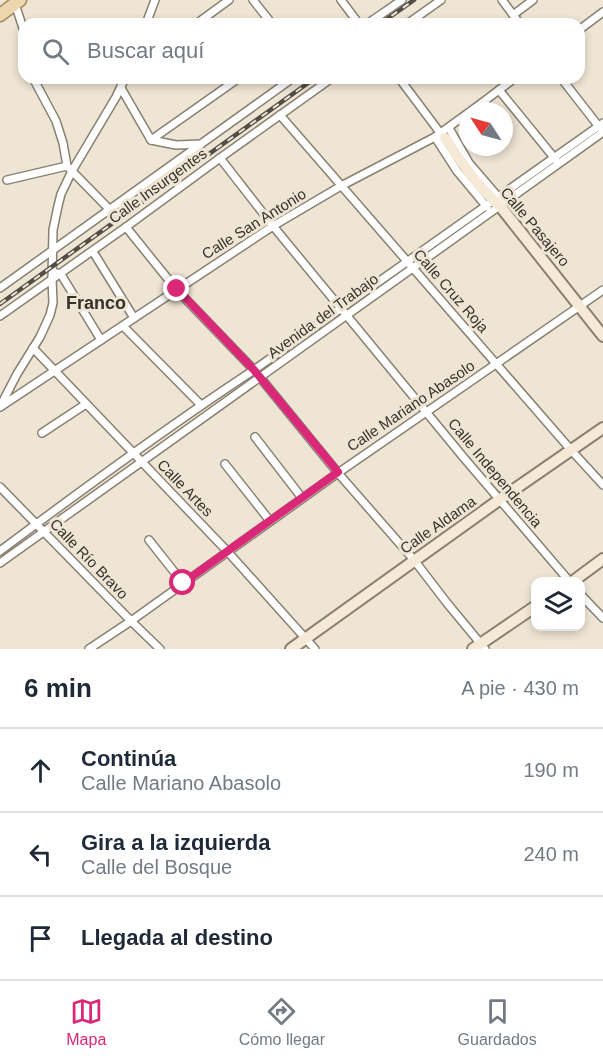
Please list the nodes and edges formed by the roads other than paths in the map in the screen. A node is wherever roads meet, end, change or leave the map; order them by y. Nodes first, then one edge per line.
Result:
1 (155, 0) edge
2 (229, 0) edge
3 (253, 0) edge
4 (341, 0) edge
5 (402, 0) edge
6 (441, 0) edge
7 (502, 0) edge
8 (533, 0) edge
9 (18, 4) edge
10 (603, 12) edge
11 (0, 15) edge
12 (513, 15) junction
13 (148, 18) edge
14 (204, 18) edge
15 (267, 18) edge
16 (354, 18) edge
17 (376, 18) edge
18 (416, 18) edge
19 (515, 18) edge
20 (585, 26) edge
21 (36, 84) edge
22 (123, 84) edge
23 (230, 84) edge
24 (285, 84) edge
25 (324, 84) edge
26 (404, 84) edge
27 (508, 84) edge
28 (566, 84) edge
29 (121, 88) junction
30 (500, 90) junction
31 (484, 102) edge
32 (280, 115) junction
33 (459, 121) edge
34 (602, 129) edge
35 (442, 134) junction
36 (151, 140) junction
37 (201, 144) junction
38 (176, 145) junction
39 (183, 157) junction
40 (220, 158) junction
41 (556, 161) junction
42 (69, 169) junction
43 (7, 180) dead end
44 (341, 186) junction
45 (496, 204) junction
46 (110, 210) junction
47 (273, 226) junction
48 (126, 227) junction
49 (52, 251) junction
50 (95, 255) dead end
51 (410, 265) junction
52 (56, 275) junction
53 (0, 288) edge
54 (177, 289) junction
55 (603, 290) edge
56 (580, 306) junction
57 (342, 308) junction
58 (348, 315) junction
59 (0, 316) edge
60 (134, 318) junction
61 (123, 326) junction
62 (603, 336) edge
63 (101, 340) junction
64 (33, 348) junction
65 (497, 364) junction
66 (54, 370) junction
67 (254, 370) junction
68 (260, 378) junction
69 (86, 404) junction
70 (201, 405) junction
71 (0, 407) edge
72 (427, 412) junction
73 (603, 428) edge
74 (42, 433) dead end
75 (255, 437) dead end
76 (571, 450) junction
77 (134, 453) junction
78 (141, 462) junction
79 (225, 464) dead end
80 (338, 472) junction
81 (603, 485) edge
82 (0, 487) edge
83 (302, 498) junction
84 (499, 500) junction
85 (270, 521) junction
86 (36, 524) junction
87 (44, 532) junction
88 (149, 540) dead end
89 (0, 551) edge
90 (227, 551) junction
91 (603, 559) edge
92 (414, 560) junction
93 (0, 563) edge
94 (567, 577) edge
95 (578, 577) edge
96 (183, 583) junction
97 (585, 599) edge
98 (531, 610) edge
99 (603, 618) edge
100 (131, 621) junction
101 (305, 639) junction
102 (479, 647) edge
103 (89, 649) edge
104 (160, 649) edge
105 (291, 649) edge
106 (315, 649) edge

1 - 13 street
2 - 14 street
3 - 15 street
4 - 16 street
5 - 17 street
6 - 18 street
7 - 12 street
8 - 12 street
9 - 11 main road
10 - 20 street
12 - 19 street
21 - 42 street
22 - 29 street
23 - 36 street
24 - 37 street, Calle Insurgentes
25 - 32 street, Calle Insurgentes
26 - 35 street, Calle Pasajero
27 - 30 street, Calle San Antonio
28 - 34 street
29 - 36 street
29 - 42 street
30 - 31 street, Calle San Antonio
30 - 41 street
32 - 40 street, Calle Insurgentes
32 - 44 street, Calle Cruz Roja
33 - 35 street, Calle San Antonio
34 - 41 street, Avenida del Trabajo
35 - 44 street, Calle San Antonio
35 - 45 street, Calle Pasajero
36 - 38 street
37 - 38 street
37 - 39 street, Calle Insurgentes
38 - 39 street
39 - 46 street, Calle Insurgentes
40 - 47 street, Calle Independencia
40 - 48 street, Calle Insurgentes
41 - 45 street, Avenida del Trabajo
42 - 43 street
42 - 46 street
42 - 49 street
44 - 47 street, Calle San Antonio
44 - 51 street, Calle Cruz Roja
45 - 51 street, Avenida del Trabajo
45 - 56 street, Calle Pasajero
46 - 49 street, Calle Insurgentes
47 - 54 street, Calle San Antonio
47 - 57 street, Calle Independencia
48 - 52 street, Calle Insurgentes
48 - 54 street
49 - 52 street
49 - 53 street, Calle Insurgentes
50 - 60 street
51 - 57 street, Avenida del Trabajo
51 - 58 street, Avenida del Trabajo
51 - 65 street, Calle Cruz Roja
52 - 59 street, Calle Insurgentes
52 - 63 street
52 - 64 street
54 - 60 street, Calle San Antonio
54 - 67 street
55 - 56 street, Calle Mariano Abasolo
56 - 62 street, Calle Pasajero
56 - 65 street, Calle Mariano Abasolo
57 - 58 street, Calle Independencia
57 - 67 street, Avenida del Trabajo
58 - 68 street, Avenida del Trabajo
58 - 72 street, Calle Independencia
60 - 61 street, Calle San Antonio
61 - 63 street, Calle San Antonio
61 - 70 street
63 - 66 street, Calle San Antonio
64 - 66 street, Calle Artes
64 - 71 street
65 - 72 street, Calle Mariano Abasolo
65 - 76 street, Calle Cruz Roja
66 - 69 street, Calle Artes
66 - 71 street, Calle San Antonio
67 - 68 street
67 - 70 street, Avenida del Trabajo
68 - 78 street, Avenida del Trabajo
68 - 80 street
69 - 74 street
69 - 77 street, Calle Artes
70 - 77 street, Avenida del Trabajo
72 - 80 street, Calle Mariano Abasolo
72 - 84 street, Calle Independencia
73 - 76 street, Calle Aldama
75 - 83 street
76 - 81 street, Calle Cruz Roja
76 - 84 street, Calle Aldama
77 - 78 street, Calle Artes
77 - 86 street, Avenida del Trabajo
78 - 87 street, Avenida del Trabajo
78 - 90 street, Calle Artes
79 - 85 street
80 - 83 street, Calle Mariano Abasolo
80 - 92 street
82 - 86 street, Calle Río Bravo
83 - 85 street, Calle Mariano Abasolo
84 - 92 street, Calle Aldama
84 - 94 street, Calle Independencia
85 - 90 street, Calle Mariano Abasolo
86 - 87 street, Calle Río Bravo
86 - 89 street, Avenida del Trabajo
87 - 93 street, Avenida del Trabajo
87 - 100 street, Calle Río Bravo
88 - 96 street
90 - 96 street, Calle Mariano Abasolo
90 - 101 street, Calle Artes
91 - 95 street
92 - 101 street, Calle Aldama
92 - 102 street
96 - 100 street, Calle Mariano Abasolo
97 - 99 street
98 - 102 street
100 - 103 street, Calle Mariano Abasolo
100 - 104 street, Calle Río Bravo
101 - 105 street, Calle Aldama
101 - 106 street, Calle Artes

